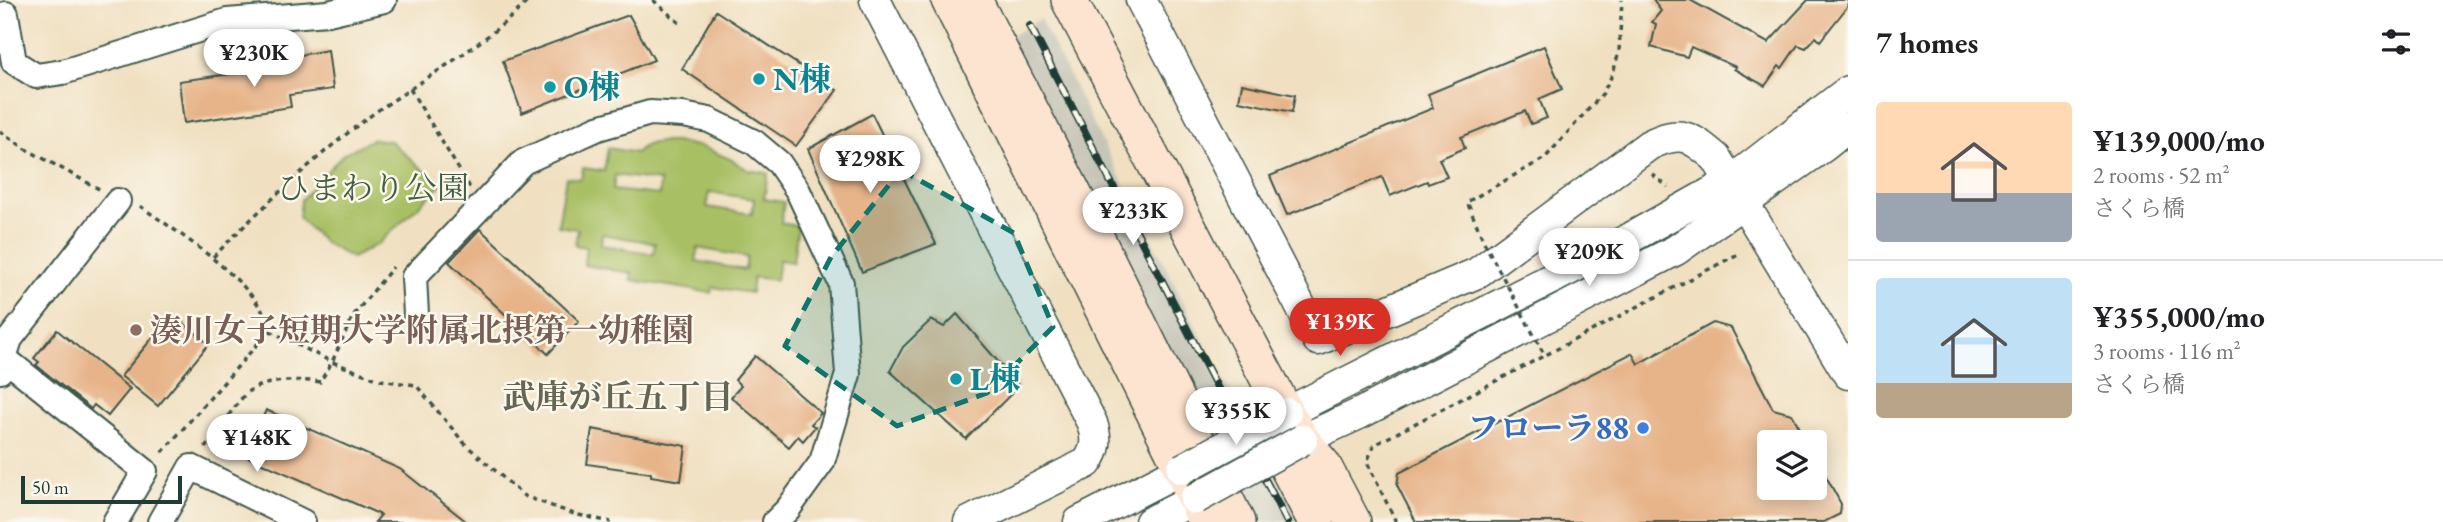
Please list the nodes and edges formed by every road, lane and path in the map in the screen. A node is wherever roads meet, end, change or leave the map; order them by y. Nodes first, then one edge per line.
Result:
1 (384, 0) edge
2 (528, 0) edge
3 (653, 0) edge
4 (875, 0) edge
5 (949, 0) edge
6 (974, 0) edge
7 (1042, 0) edge
8 (1069, 0) edge
9 (1140, 0) edge
10 (1622, 0) edge
11 (9, 8) edge
12 (682, 26) dead end
13 (410, 89) junction
14 (1848, 91) edge
15 (1848, 127) edge
16 (0, 131) edge
17 (1632, 158) junction
18 (1736, 193) junction
19 (460, 195) dead end
20 (118, 201) junction
21 (1690, 205) junction
22 (1740, 253) dead end
23 (214, 257) junction
24 (398, 261) dead end
25 (416, 315) dead end
26 (269, 331) junction
27 (1545, 356) junction
28 (332, 362) junction
29 (2, 365) edge
30 (1848, 374) edge
31 (1294, 427) junction
32 (191, 467) junction
33 (145, 471) junction
34 (1194, 497) edge
35 (115, 522) edge
36 (160, 522) edge
37 (303, 522) edge
38 (611, 522) edge
39 (775, 522) edge
40 (970, 522) edge
41 (1079, 522) edge
42 (1150, 522) edge
43 (1237, 522) edge
44 (1316, 522) edge
45 (1353, 522) edge
46 (1396, 522) edge

1 - 11 street
2 - 13 path
3 - 12 path
4 - 40 street
5 - 34 main road
6 - 43 main road
7 - 44 main road
8 - 31 main road
9 - 17 street
10 - 27 path, bridge
13 - 19 path
13 - 23 path
14 - 18 street
15 - 18 street
16 - 20 path
17 - 18 street
17 - 21 path
18 - 21 street
18 - 30 street
18 - 31 street
20 - 23 path
20 - 29 street
21 - 31 street
22 - 27 path
23 - 26 path
24 - 28 path
25 - 39 street
26 - 28 path
26 - 33 path
27 - 46 path
28 - 32 path
28 - 38 path
29 - 33 street
31 - 34 street, bridge
31 - 45 main road
32 - 36 street
32 - 37 street
33 - 35 street
34 - 41 street
34 - 42 street

